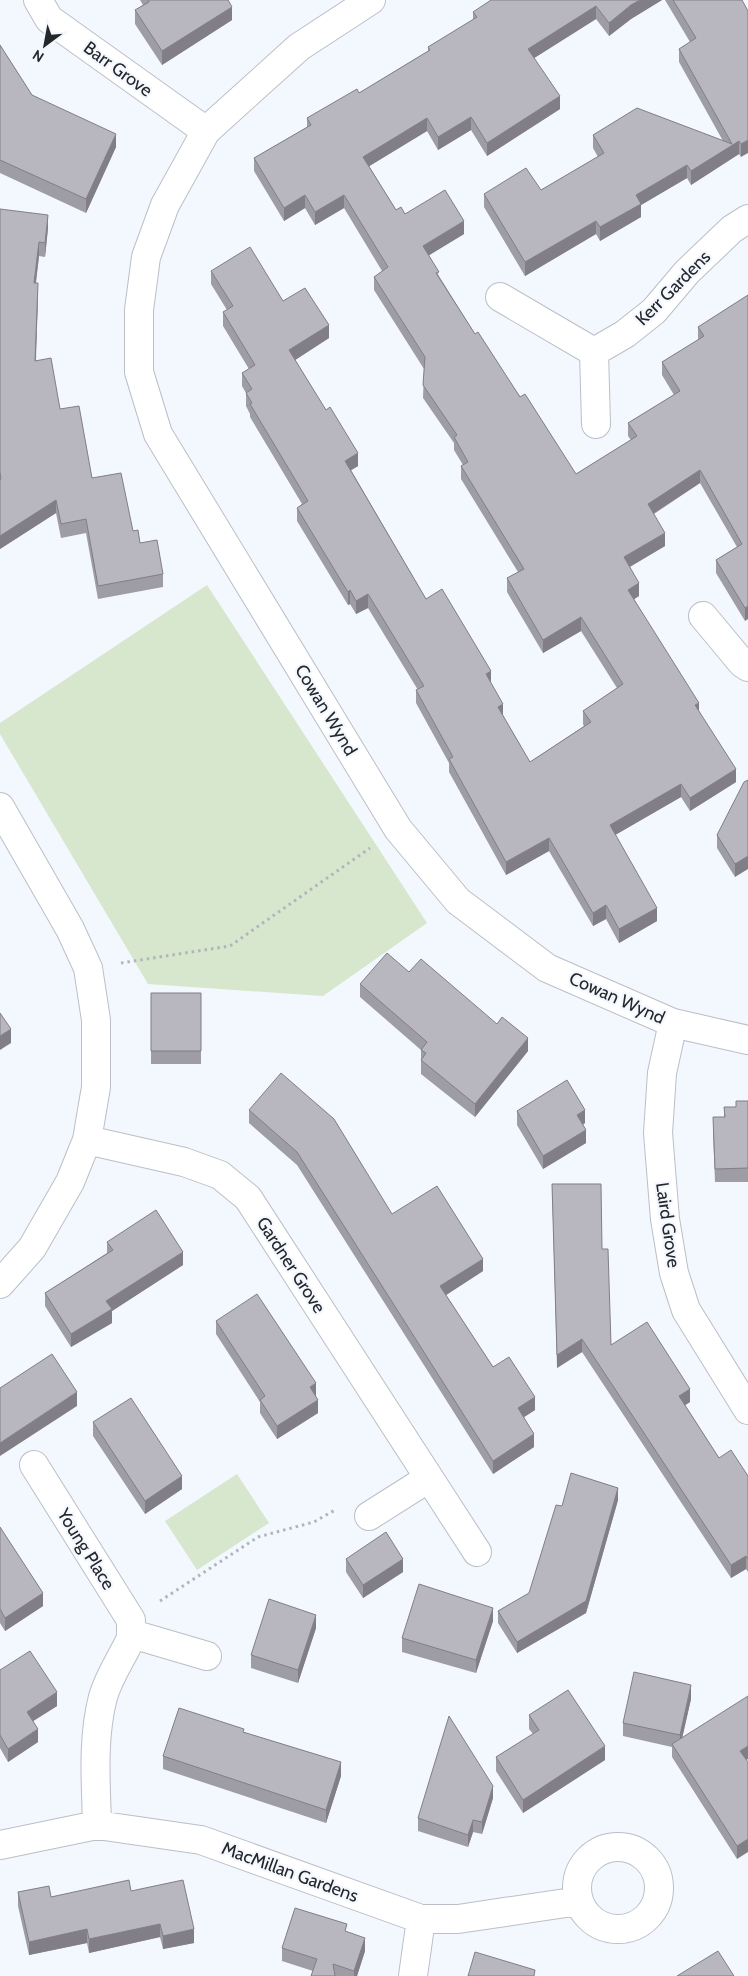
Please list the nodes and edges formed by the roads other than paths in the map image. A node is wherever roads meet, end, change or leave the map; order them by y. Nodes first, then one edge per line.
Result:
1 (38, 0) edge
2 (372, 0) edge
3 (206, 131) junction
4 (748, 219) edge
5 (500, 297) dead end
6 (594, 352) junction
7 (596, 424) dead end
8 (703, 616) dead end
9 (748, 667) edge
10 (0, 807) edge
11 (673, 1023) junction
12 (748, 1040) edge
13 (87, 1140) junction
14 (0, 1284) edge
15 (748, 1410) edge
16 (34, 1465) dead end
17 (429, 1478) junction
18 (369, 1516) road end
19 (477, 1552) dead end
20 (131, 1627) junction
21 (207, 1656) dead end
22 (97, 1825) junction
23 (0, 1845) edge
24 (579, 1901) dead end
25 (421, 1919) junction
26 (413, 1976) edge

1 - 3 street, Barr Grove
2 - 3 street, Cowan Wynd
3 - 11 street, Cowan Wynd
4 - 6 street, Kerr Gardens
5 - 6 street
6 - 7 street
8 - 9 street
10 - 13 street
11 - 12 street, Cowan Wynd
11 - 15 street, Laird Grove
13 - 14 street
13 - 17 street, Gardner Grove
16 - 20 street, Young Place
17 - 18 street
17 - 19 street, Gardner Grove
20 - 21 street
20 - 22 street
22 - 23 street, MacMillan Gardens
22 - 25 street, MacMillan Gardens
24 - 25 street, MacMillan Gardens
25 - 26 street

